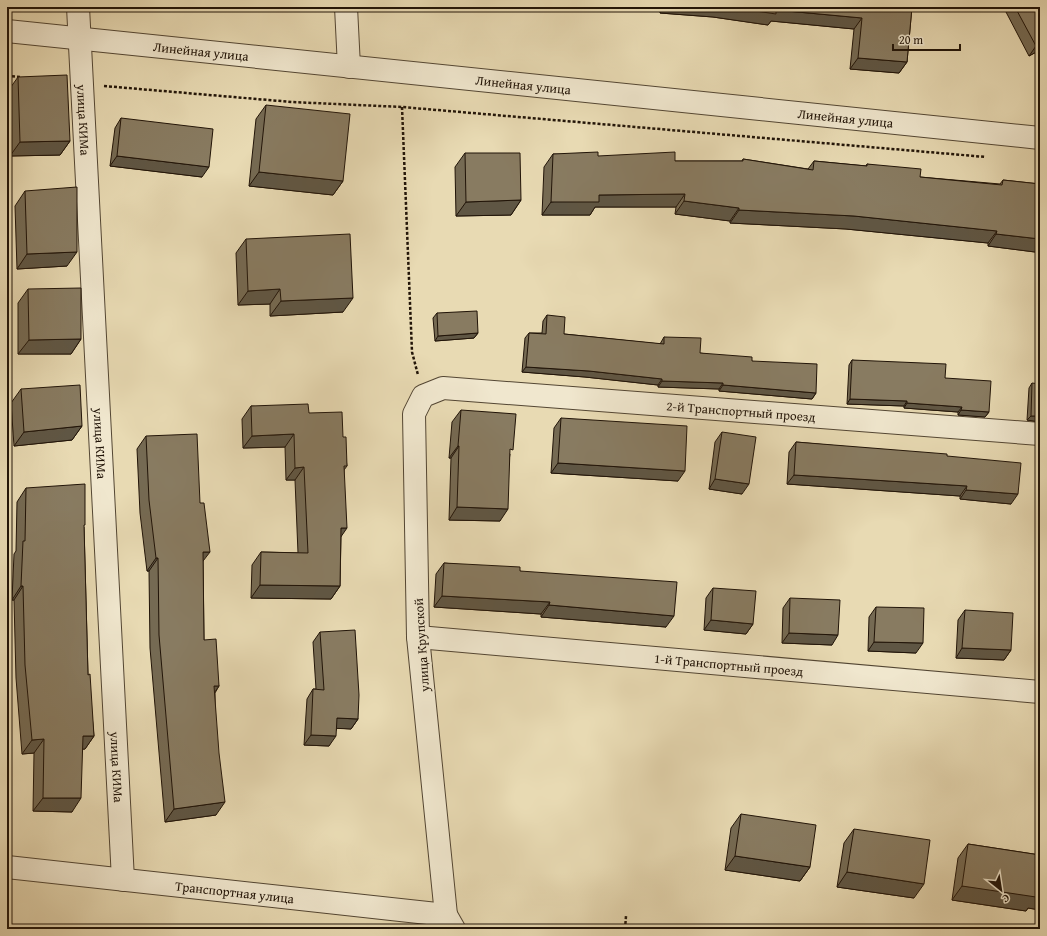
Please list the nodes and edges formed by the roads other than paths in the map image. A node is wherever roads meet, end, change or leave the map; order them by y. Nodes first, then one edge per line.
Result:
1 (78, 7) edge
2 (346, 7) edge
3 (7, 31) edge
4 (79, 39) junction
5 (349, 67) junction
6 (1040, 138) edge
7 (433, 392) joint
8 (1040, 434) edge
9 (418, 637) junction
10 (1040, 692) edge
11 (7, 866) edge
12 (123, 880) junction
13 (450, 922) edge

1 - 4 street, улица КИМа
2 - 5 street
3 - 4 street, Линейная улица
4 - 5 street, Линейная улица
4 - 12 street, улица КИМа
5 - 6 street, Линейная улица
7 - 8 street, 2-й Транспортный проезд
7 - 9 street, улица Крупской
9 - 10 street, 1-й Транспортный проезд
9 - 13 street, улица Крупской
11 - 12 street, Транспортная улица
12 - 13 street, Транспортная улица

